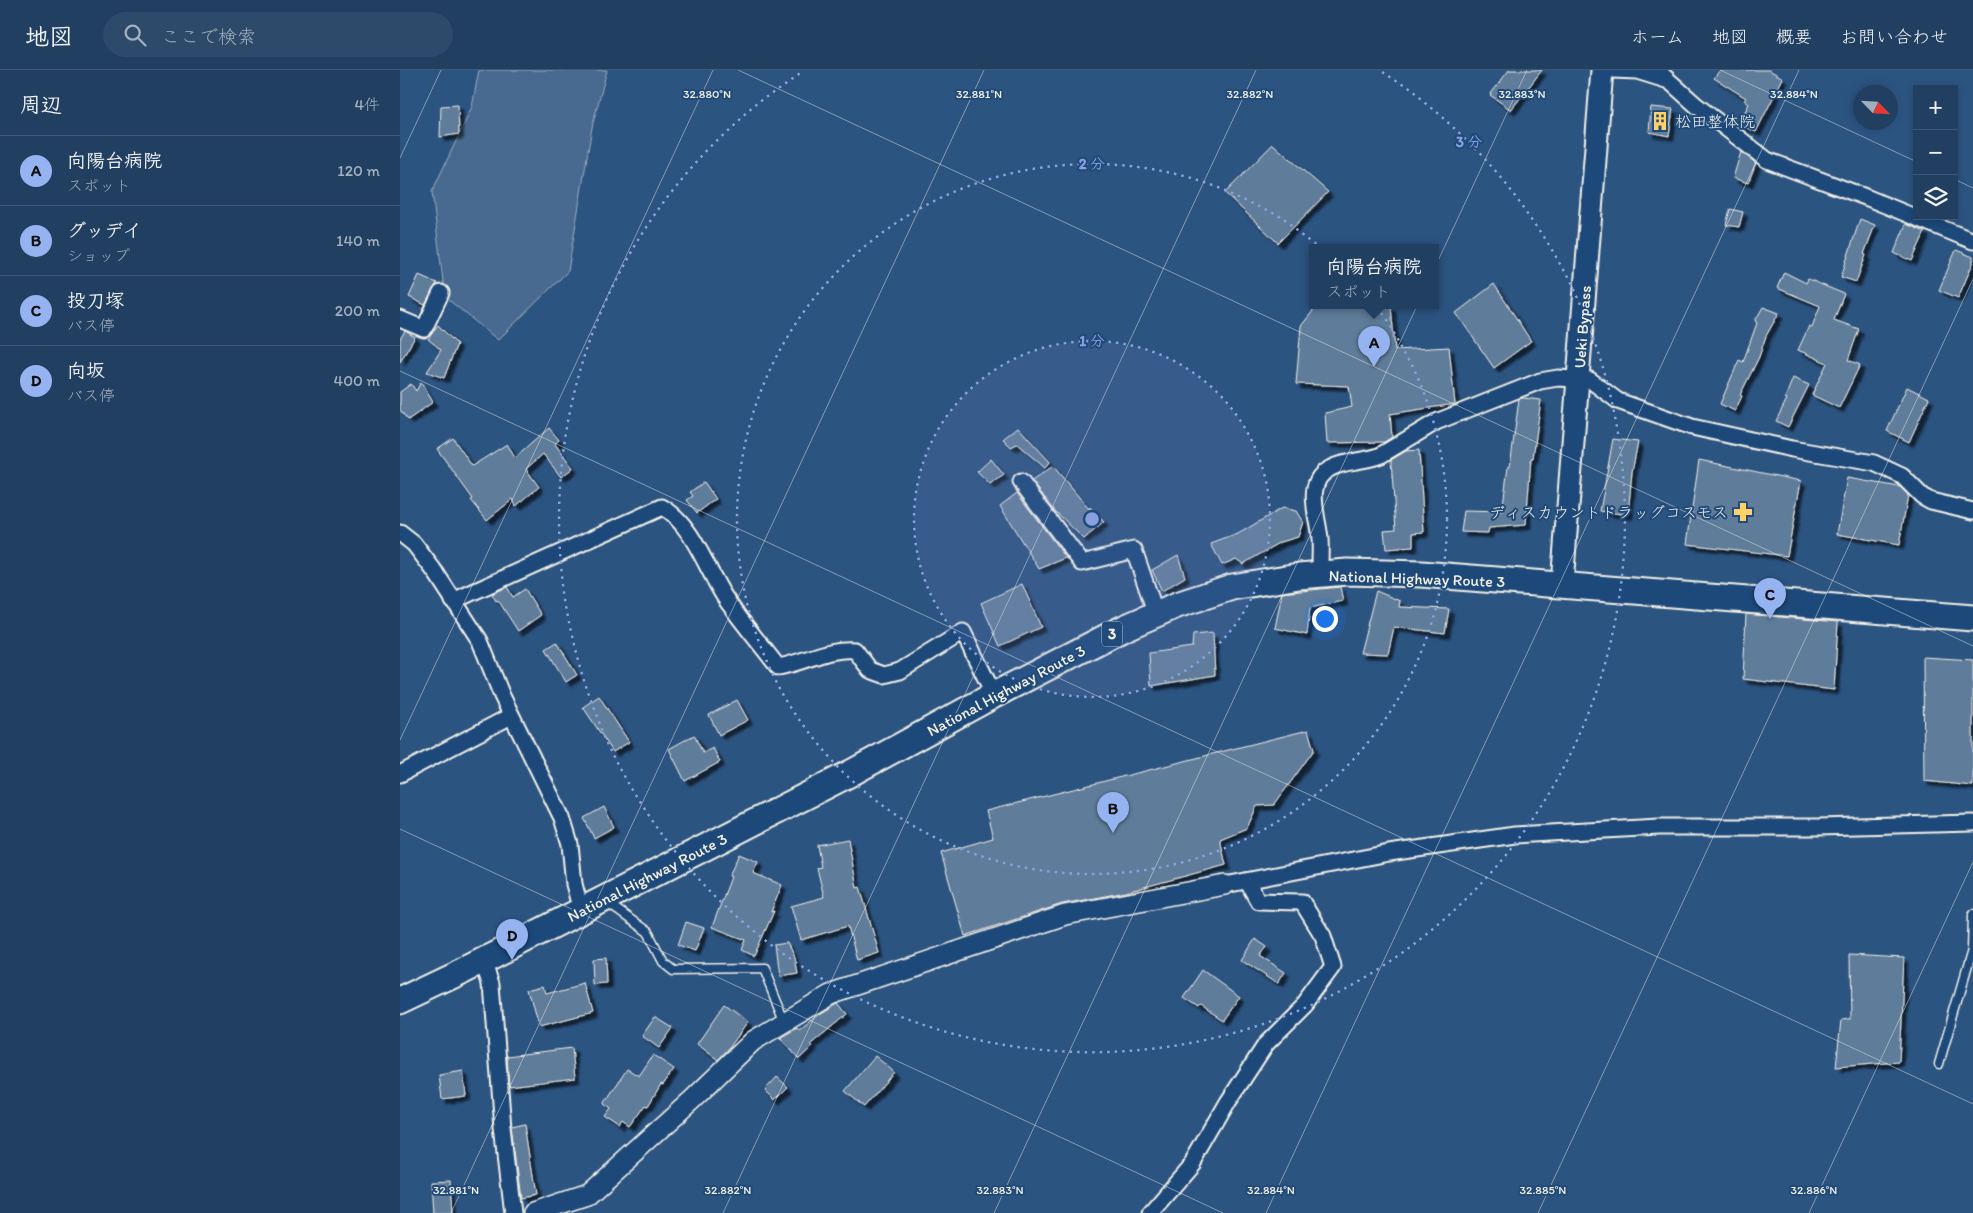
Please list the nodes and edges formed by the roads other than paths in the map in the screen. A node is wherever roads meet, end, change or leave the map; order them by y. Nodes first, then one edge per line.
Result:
1 (1602, 70) edge
2 (1613, 70) edge
3 (1662, 75) edge
4 (1973, 241) edge
5 (441, 293) dead end
6 (400, 318) edge
7 (1578, 378) junction
8 (1021, 482) dead end
9 (1973, 512) edge
10 (400, 533) edge
11 (1321, 574) junction
12 (1562, 584) junction
13 (453, 601) junction
14 (1156, 614) junction
15 (1902, 614) junction
16 (1973, 618) edge
17 (1973, 627) edge
18 (994, 695) junction
19 (512, 716) junction
20 (400, 774) edge
21 (1973, 823) edge
22 (1246, 881) junction
23 (1225, 885) joint
24 (603, 899) junction
25 (581, 911) junction
26 (1973, 914) edge
27 (484, 960) junction
28 (400, 1000) edge
29 (784, 1023) junction
30 (1939, 1064) dead end
31 (513, 1213) edge
32 (533, 1213) edge
33 (1150, 1213) edge

1 - 7 main road, Ueki Bypass
2 - 3 street
3 - 4 street
5 - 6 street
7 - 9 street
7 - 11 street
7 - 12 main road, Ueki Bypass
8 - 14 street
10 - 13 street
11 - 12 highway, National Highway Route 3 / 3
11 - 14 highway, National Highway Route 3 / 3
12 - 15 highway, National Highway Route 3 / 3
13 - 18 street
13 - 19 street
14 - 18 highway, National Highway Route 3 / 3
15 - 16 highway, National Highway Route 3 / 3
15 - 17 highway, National Highway Route 3 / 3
18 - 24 highway, National Highway Route 3 / 3
19 - 20 street
19 - 25 street
21 - 22 street
22 - 23 street
22 - 33 street
23 - 29 street
24 - 25 highway, National Highway Route 3 / 3
24 - 29 lane
25 - 27 highway, National Highway Route 3 / 3
26 - 30 lane
27 - 28 highway, National Highway Route 3 / 3
27 - 31 street
29 - 32 street

